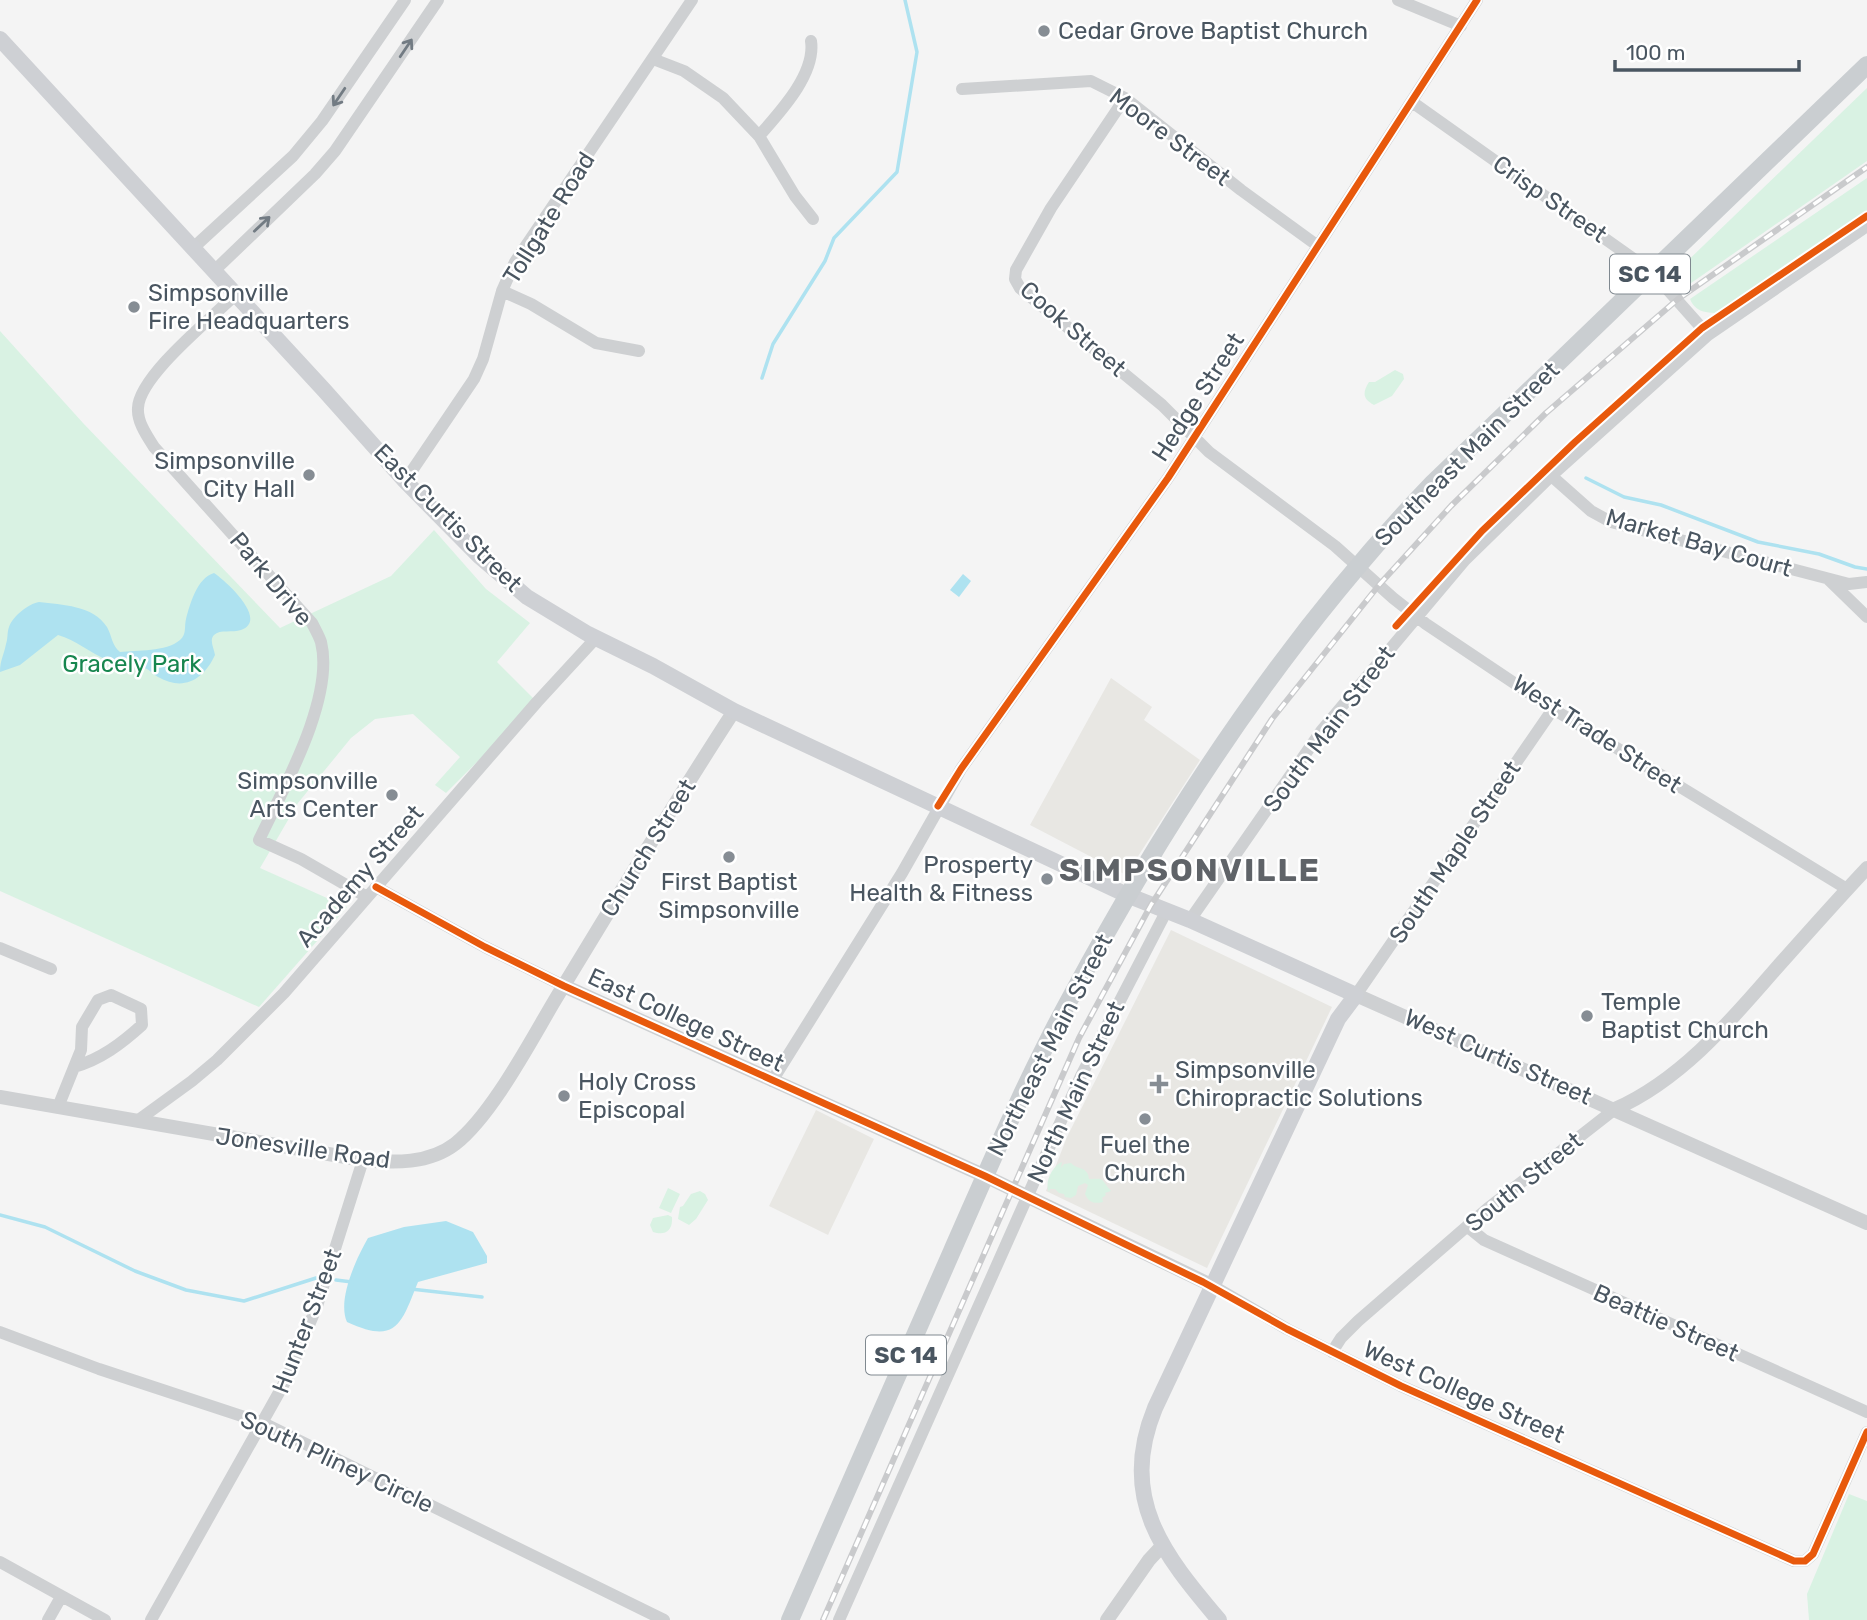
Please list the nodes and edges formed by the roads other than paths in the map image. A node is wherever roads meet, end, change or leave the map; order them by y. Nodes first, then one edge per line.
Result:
1 (405, 0) edge
2 (438, 0) edge
3 (692, 0) edge
4 (1398, 0) edge
5 (1477, 0) edge
6 (1461, 26) junction
7 (0, 38) edge
8 (811, 41) dead end
9 (653, 59) junction
10 (1867, 65) edge
11 (962, 89) dead end
12 (1125, 98) junction
13 (1412, 102) junction
14 (759, 136) junction
15 (813, 219) dead end
16 (1867, 226) edge
17 (1318, 246) junction
18 (192, 248) junction
19 (214, 271) junction
20 (1652, 272) junction
21 (502, 291) junction
22 (236, 295) junction
23 (1708, 335) junction
24 (639, 351) dead end
25 (1195, 437) junction
26 (1548, 473) junction
27 (405, 481) junction
28 (1357, 566) junction
29 (1827, 579) junction
30 (1867, 582) edge
31 (1418, 617) junction
32 (1867, 617) edge
33 (596, 638) junction
34 (1553, 709) junction
35 (734, 711) junction
36 (938, 806) junction
37 (1867, 868) edge
38 (1847, 889) junction
39 (372, 892) junction
40 (1127, 895) junction
41 (1166, 912) junction
42 (1190, 920) junction
43 (0, 948) edge
44 (51, 969) dead end
45 (564, 986) junction
46 (1356, 995) junction
47 (74, 1068) junction
48 (772, 1081) junction
49 (0, 1097) edge
50 (58, 1107) junction
51 (1615, 1109) junction
52 (137, 1121) junction
53 (363, 1160) junction
54 (985, 1176) junction
55 (1027, 1196) junction
56 (1867, 1223) edge
57 (1468, 1227) junction
58 (1213, 1286) junction
59 (0, 1332) edge
60 (1332, 1352) junction
61 (1867, 1412) edge
62 (264, 1423) junction
63 (1867, 1432) edge
64 (1162, 1546) junction
65 (0, 1562) edge
66 (61, 1597) junction
67 (48, 1620) edge
68 (105, 1620) edge
69 (151, 1620) edge
70 (663, 1620) edge
71 (790, 1620) edge
72 (839, 1620) edge
73 (1107, 1620) edge
74 (1219, 1620) edge

1 -> 18 street
19 -> 2 street
3 - 9 street, Tollgate Road
4 - 6 street
5 - 6 street, Hedge Street
6 - 13 street, Hedge Street
7 - 18 main road, East Curtis Street
8 - 14 street
9 - 14 street
9 - 21 street, Tollgate Road
10 - 20 main road, Southeast Main Street / SC 14
11 - 12 street, Moore Street
12 - 17 street, Moore Street
12 - 25 street, Cook Street
13 - 17 street, Hedge Street
13 - 20 street, Crisp Street
14 - 15 street
16 - 23 street, South Main Street
17 - 25 street, Hedge Street
18 - 19 main road, East Curtis Street
19 - 22 main road, East Curtis Street
20 - 23 street, Crisp Street
20 - 28 main road, Southeast Main Street / SC 14
21 - 24 street
21 - 27 street, Tollgate Road
22 - 27 main road, East Curtis Street
22 - 39 street, Park Drive
23 - 26 street, South Main Street
25 - 28 street, West Trade Street
25 - 36 street, Hedge Street
26 - 29 street, Market Bay Court
26 - 31 street, South Main Street
27 - 33 main road, East Curtis Street
28 - 31 street, West Trade Street
28 - 40 main road, Southeast Main Street / SC 14
29 - 30 street, Market Bay Court
29 - 32 street, Market Bay Court
31 - 34 street, West Trade Street
31 - 42 street, South Main Street
33 - 35 main road, East Curtis Street
33 - 39 street, Academy Street
34 - 38 street, West Trade Street
34 - 46 street, South Maple Street
35 - 36 main road, East Curtis Street
35 - 45 street, Church Street
36 - 40 main road, East Curtis Street
36 - 48 street, Hedge Street
37 - 38 street, South Street
38 - 51 street, South Street
39 - 45 street, East College Street
39 - 52 street, Academy Street
40 - 41 main road, West Curtis Street
40 - 54 main road, Northeast Main Street / SC 14
41 - 42 main road, West Curtis Street
41 - 55 street, North Main Street
42 - 46 main road, West Curtis Street
43 - 44 street
45 - 48 street, East College Street
45 - 53 street, Jonesville Road
46 - 51 street, West Curtis Street
46 - 58 main road
47 - 47 street
47 - 50 street
48 - 54 street, East College Street
49 - 50 street, Jonesville Road
50 - 52 street, Jonesville Road
51 - 56 street, West Curtis Street
51 - 57 street, South Street
52 - 53 street, Jonesville Road
53 - 62 street, Hunter Street
54 - 55 street, West College Street
54 - 71 main road, Northeast Main Street / SC 14
55 - 58 street, West College Street
55 - 72 street, North Main Street
57 - 60 street, South Street
57 - 61 street, Beattie Street
58 - 60 street, West College Street
58 - 64 main road
59 - 62 street, South Pliney Circle
60 - 63 street, West College Street
62 - 69 street, Hunter Street
62 - 70 street, South Pliney Circle
64 - 73 street
64 - 74 main road
65 - 66 street
66 - 67 street
66 - 68 street

